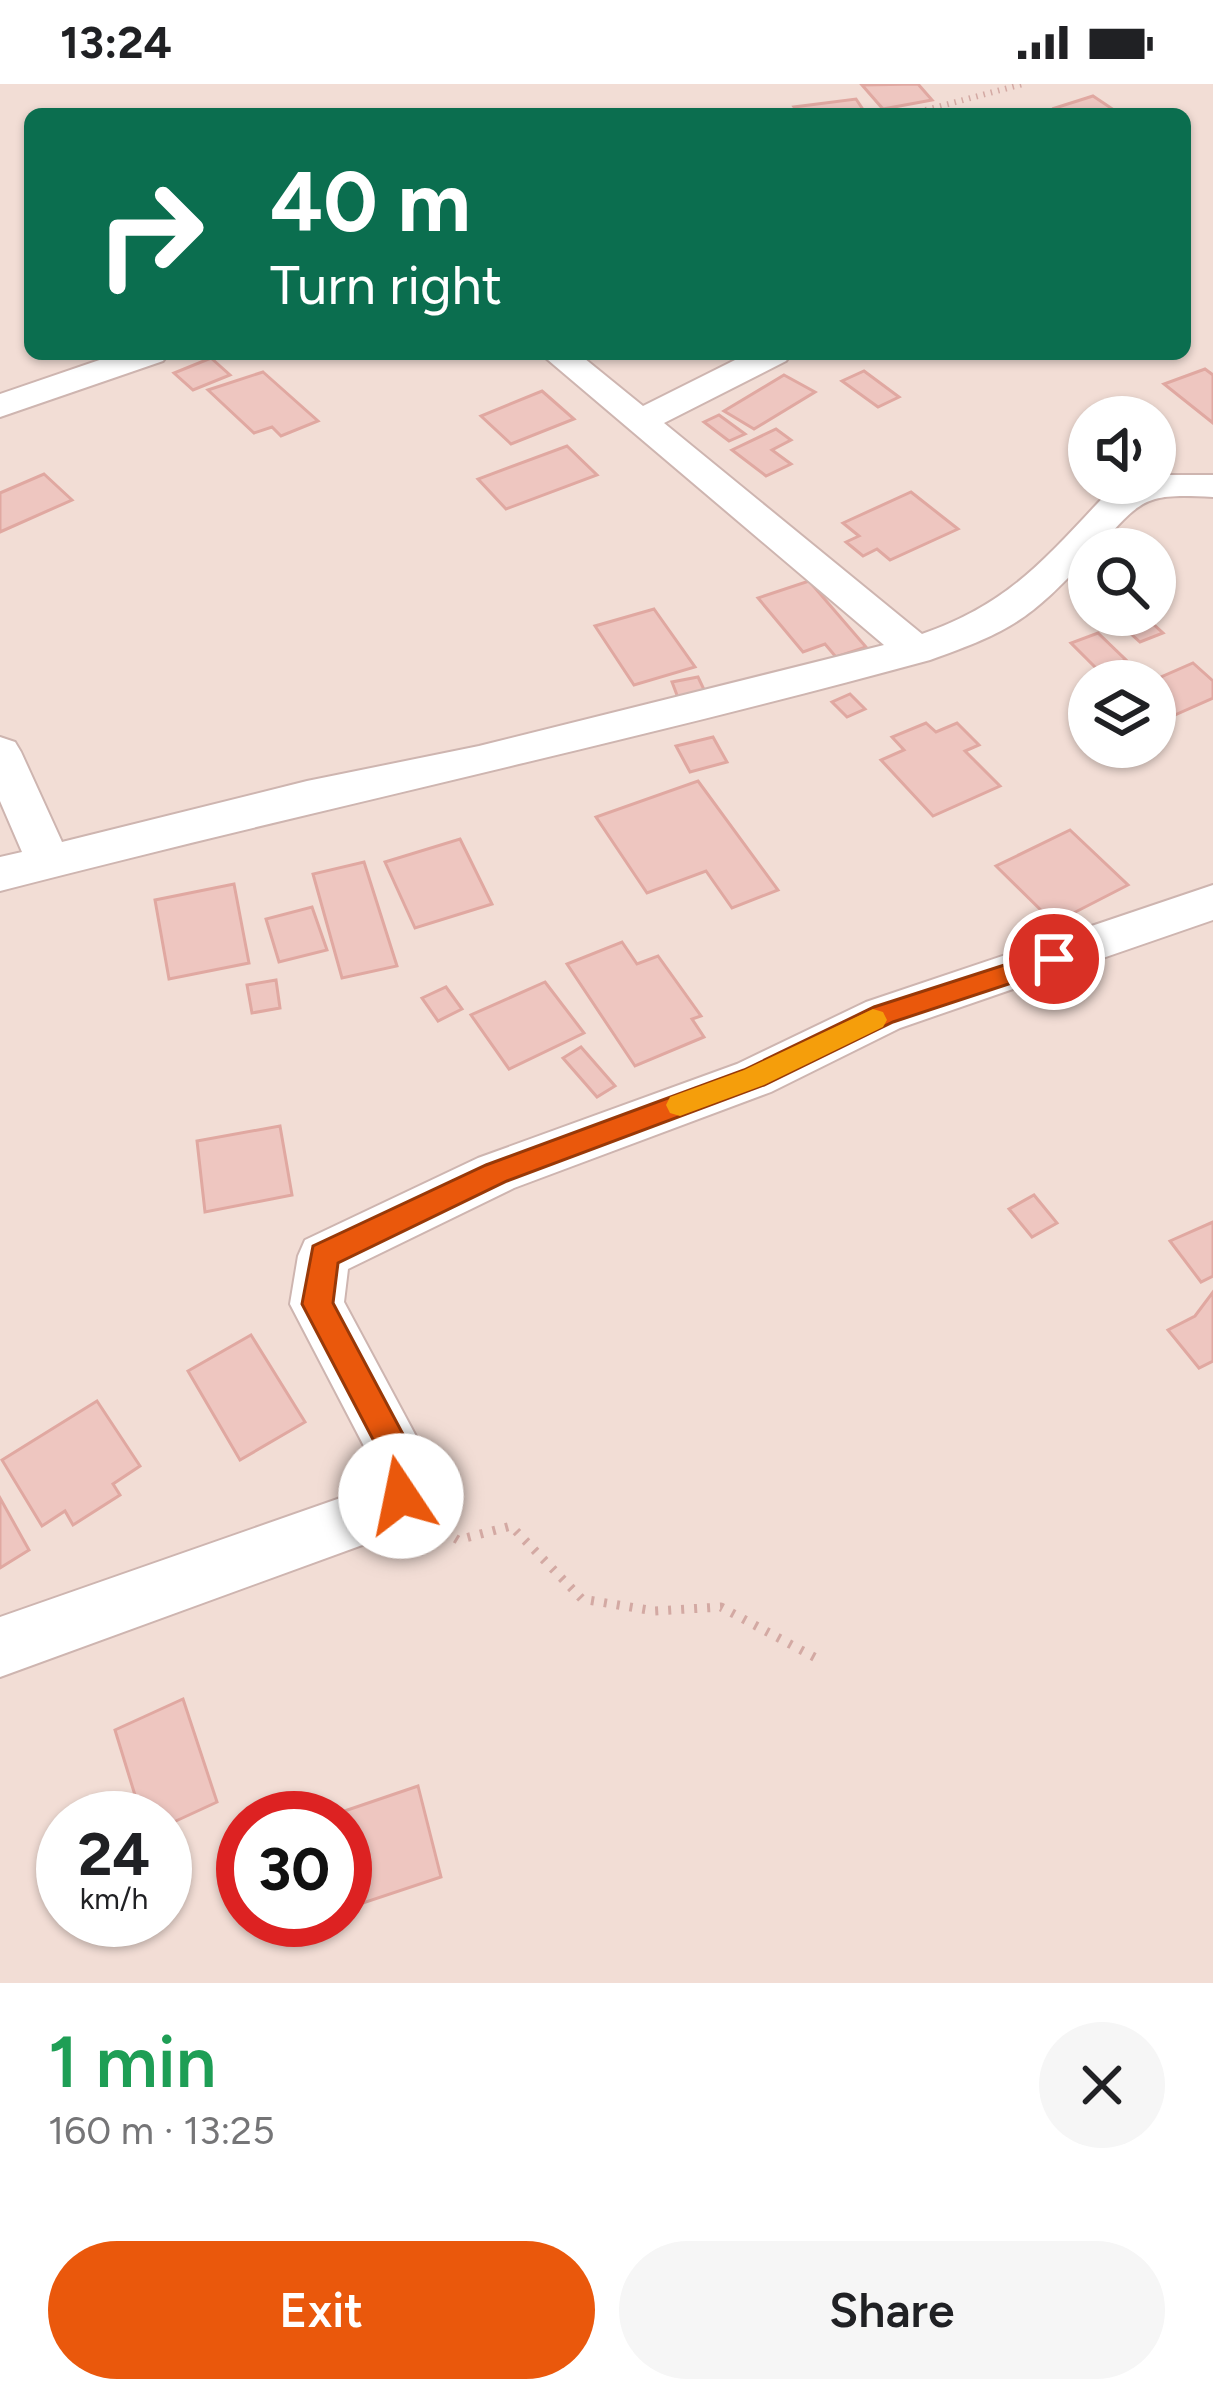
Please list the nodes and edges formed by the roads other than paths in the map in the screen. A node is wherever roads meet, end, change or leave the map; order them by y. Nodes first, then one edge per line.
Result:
1 (134, 360) edge
2 (565, 360) edge
3 (762, 360) edge
4 (0, 406) edge
5 (638, 422) junction
6 (1213, 486) edge
7 (916, 650) junction
8 (0, 752) edge
9 (49, 863) junction
10 (0, 874) edge
11 (1213, 902) edge
12 (0, 1647) edge

1 - 4 street
2 - 5 street
3 - 5 street
5 - 7 street
6 - 7 street
7 - 9 street
8 - 9 street
9 - 10 street
11 - 12 street

